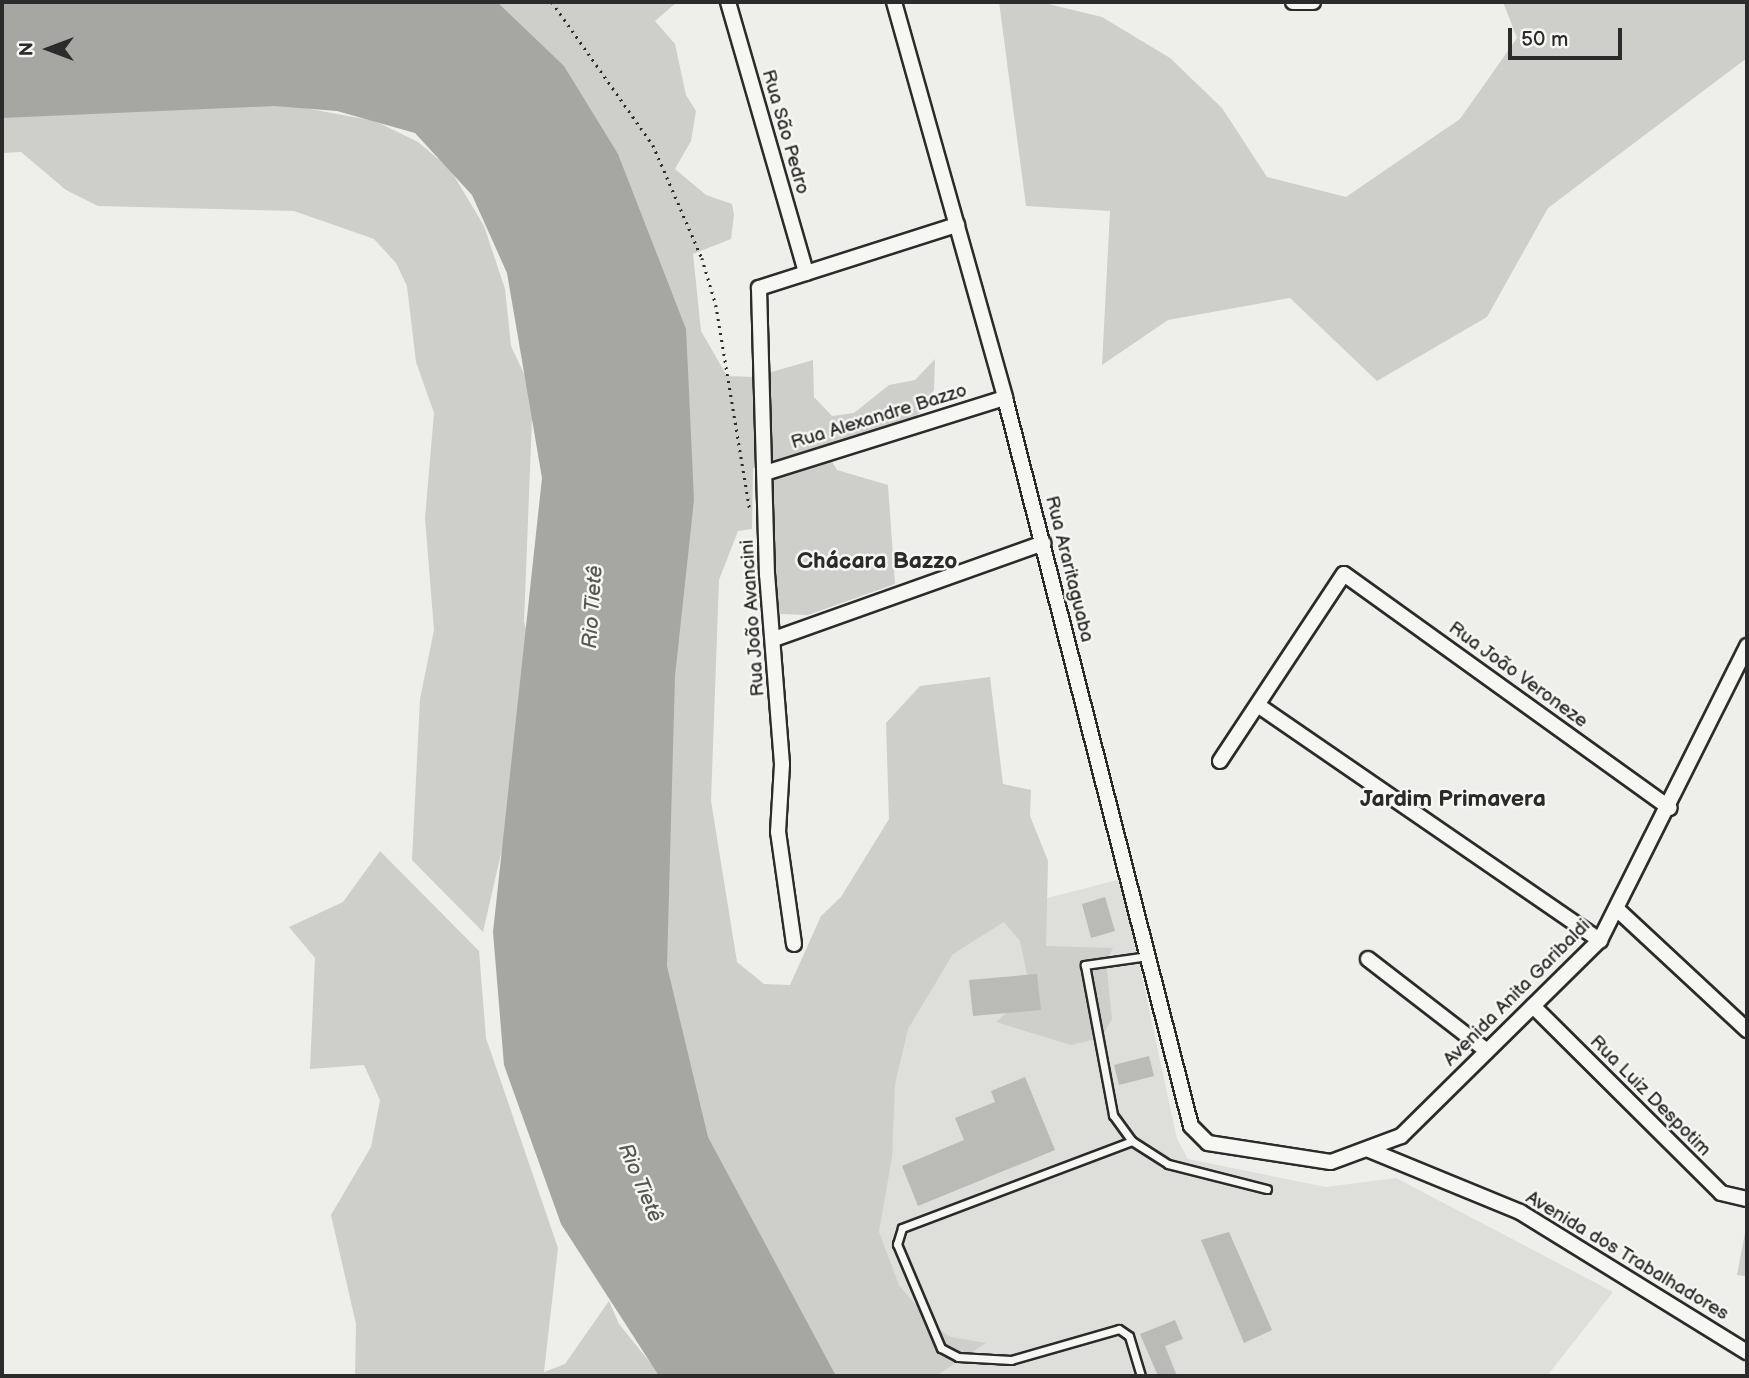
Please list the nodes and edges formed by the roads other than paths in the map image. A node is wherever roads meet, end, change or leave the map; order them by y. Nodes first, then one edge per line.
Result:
1 (728, 2) edge
2 (894, 2) edge
3 (1293, 2) edge
4 (1313, 2) edge
5 (957, 225) junction
6 (806, 273) junction
7 (1005, 398) junction
8 (765, 473) junction
9 (1043, 543) junction
10 (774, 639) junction
11 (1747, 646) edge
12 (1259, 706) junction
13 (1220, 761) dead end
14 (1670, 808) junction
15 (1619, 911) junction
16 (1600, 940) junction
17 (794, 944) dead end
18 (1148, 956) junction
19 (1368, 959) dead end
20 (1533, 1006) junction
21 (1747, 1030) edge
22 (1487, 1051) junction
23 (1132, 1141) junction
24 (1208, 1143) joint
25 (1369, 1150) junction
26 (1268, 1189) dead end
27 (1747, 1199) edge
28 (1747, 1352) edge
29 (1141, 1376) edge

1 - 6 street, Rua São Pedro
2 - 5 street, Rua Araritaguaba
3 - 4 street
5 - 6 street
5 - 7 street, Rua Araritaguaba
6 - 8 street, Rua João Avancini
7 - 8 street, Rua Alexandre Bazzo
7 - 9 street, Rua Araritaguaba
8 - 10 street, Rua João Avancini
9 - 10 street
9 - 18 street, Rua Araritaguaba
10 - 17 street, Rua João Avancini
11 - 14 street, Avenida Anita Garibaldi
12 - 13 street
12 - 14 street, Rua João Veroneze
12 - 16 street
14 - 15 street, Avenida Anita Garibaldi
15 - 16 street, Avenida Anita Garibaldi
15 - 21 street
16 - 20 street, Avenida Anita Garibaldi
18 - 23 lane
18 - 24 street, Rua Araritaguaba
19 - 22 street
20 - 22 street, Avenida Anita Garibaldi
20 - 27 street, Rua Luiz Despotim
22 - 25 street, Avenida Anita Garibaldi
23 - 26 lane
23 - 29 lane
24 - 25 street, Avenida Anita Garibaldi
25 - 28 street, Avenida dos Trabalhadores

